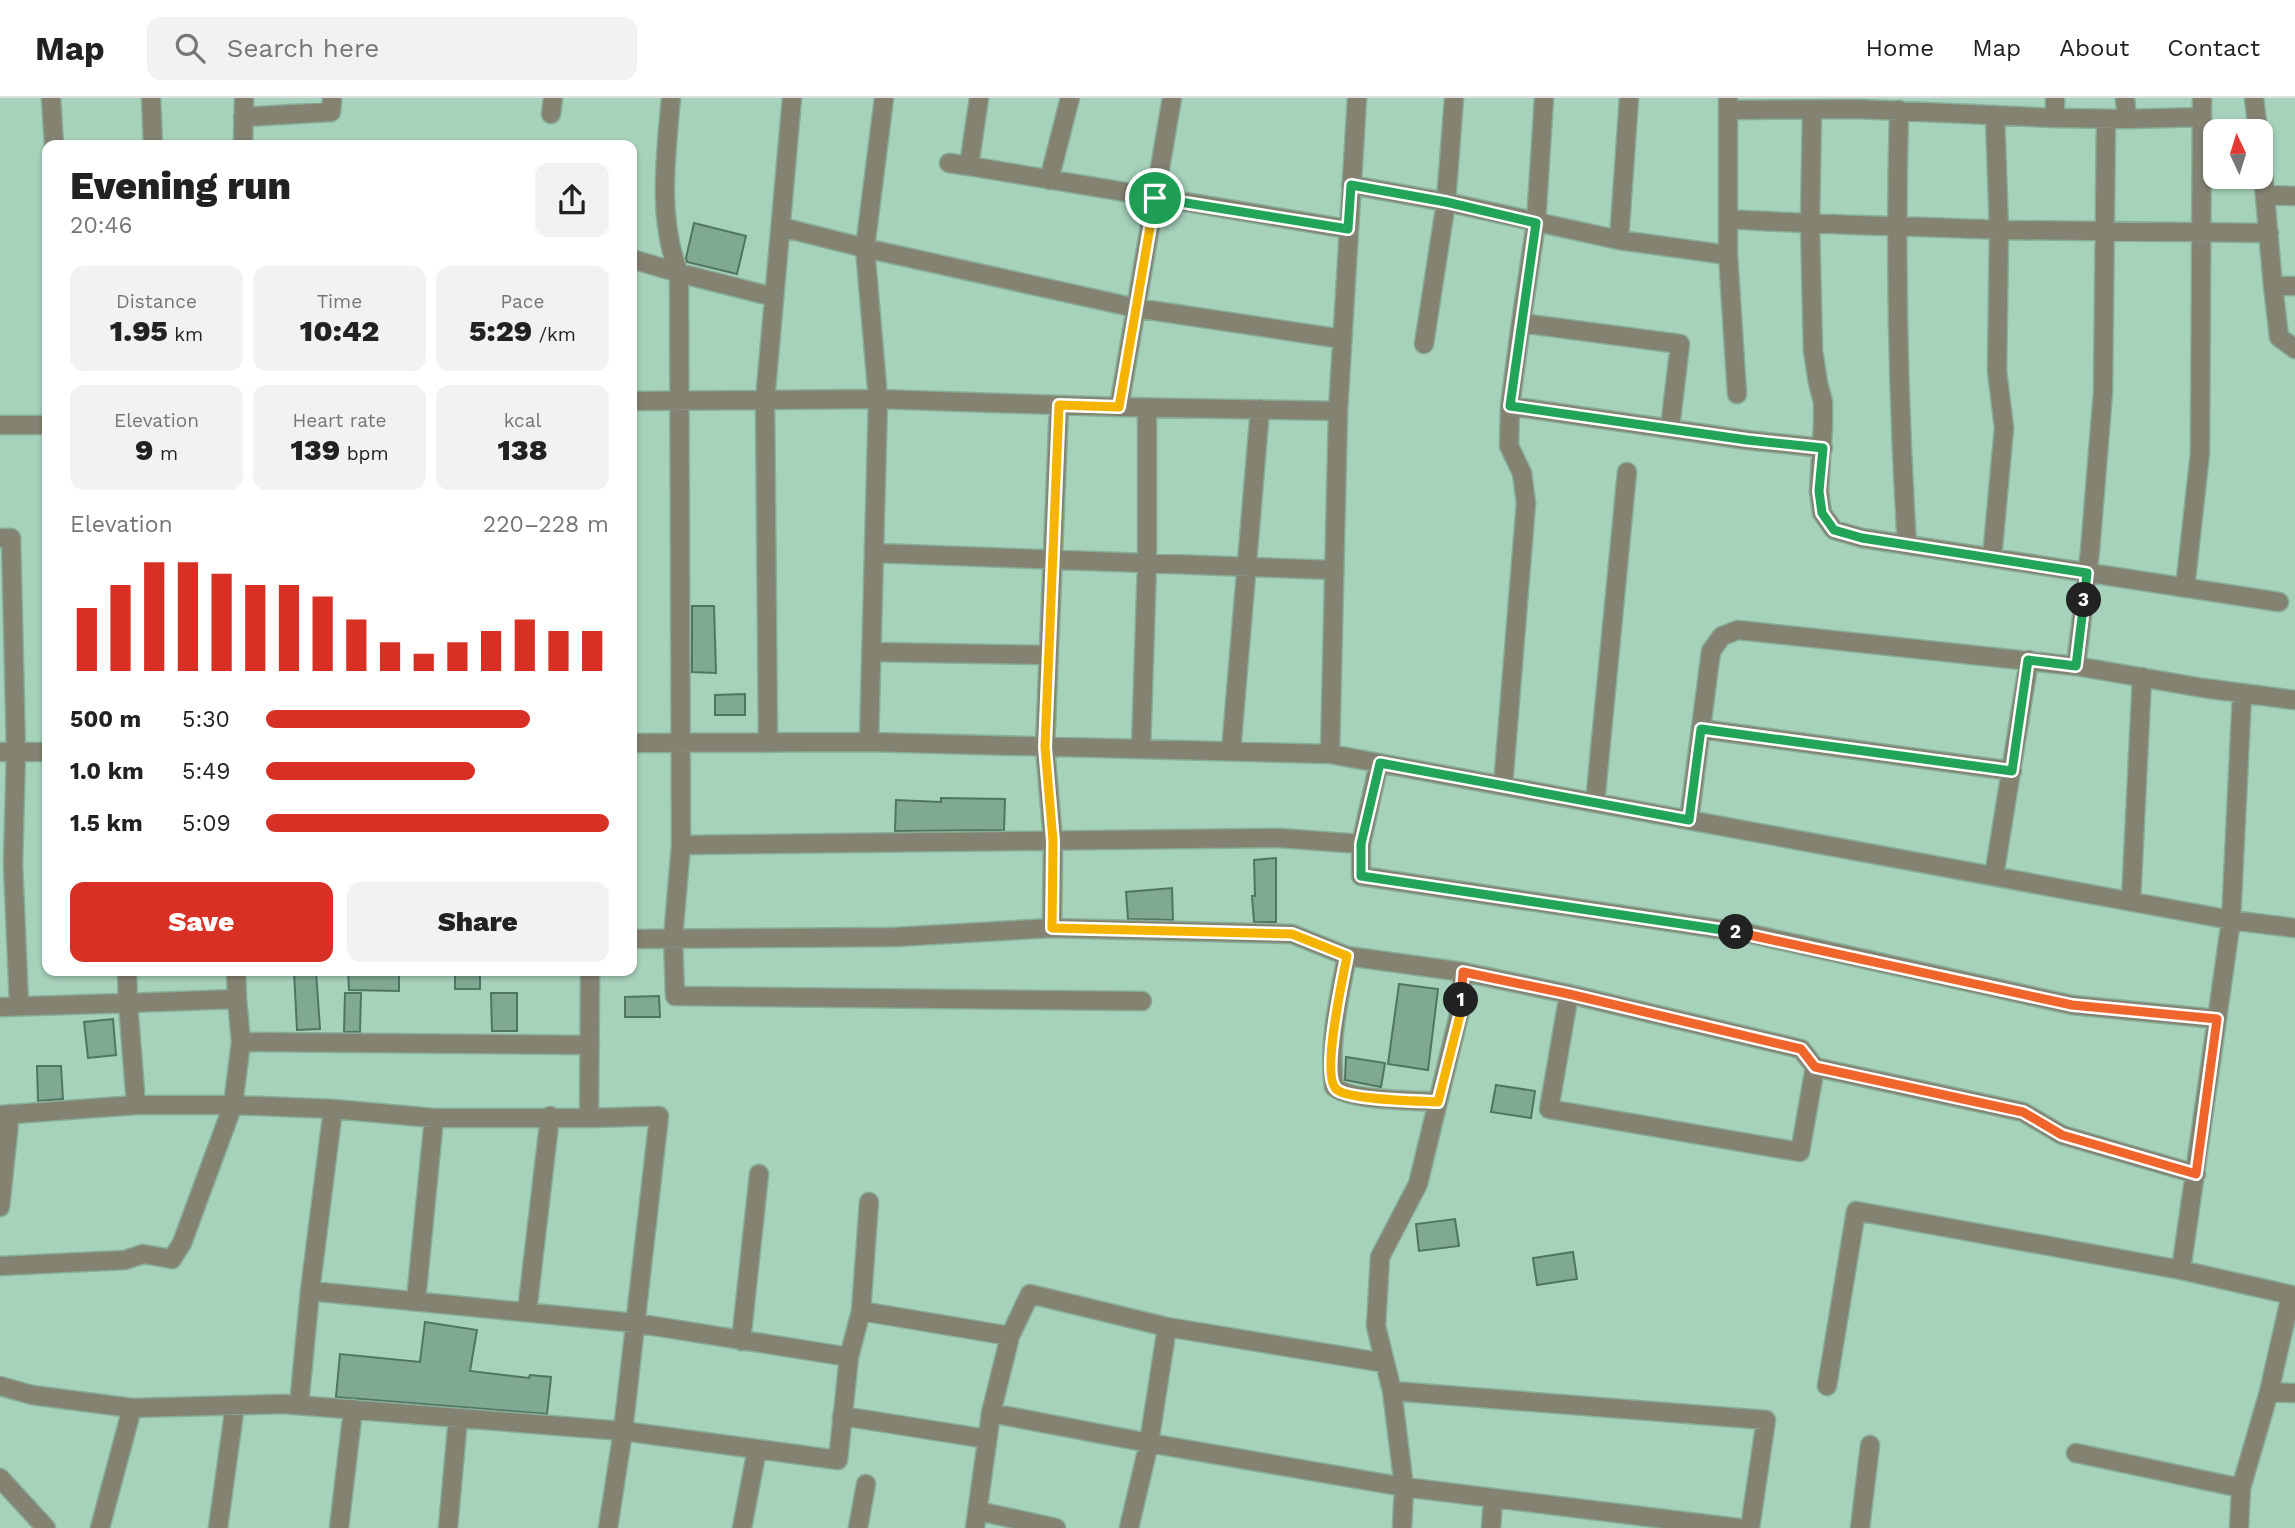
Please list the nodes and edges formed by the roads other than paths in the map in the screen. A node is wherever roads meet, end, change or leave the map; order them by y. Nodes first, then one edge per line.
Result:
1 (51, 98) edge
2 (150, 98) edge
3 (244, 98) edge
4 (332, 98) edge
5 (671, 98) edge
6 (792, 98) edge
7 (884, 98) edge
8 (979, 98) edge
9 (1070, 98) edge
10 (1172, 98) edge
11 (1357, 98) edge
12 (1454, 98) edge
13 (1544, 98) edge
14 (1629, 98) edge
15 (2055, 98) edge
16 (2125, 98) edge
17 (2202, 98) edge
18 (2254, 98) edge
19 (1728, 104) edge
20 (1858, 104) edge
21 (1927, 105) edge
22 (1812, 110) junction
23 (1899, 110) junction
24 (1995, 115) junction
25 (243, 117) junction
26 (2202, 117) junction
27 (2055, 118) junction
28 (2106, 119) junction
29 (2257, 119) edge
30 (2127, 120) junction
31 (54, 140) edge
32 (153, 140) edge
33 (243, 140) edge
34 (949, 163) dead end
35 (969, 166) junction
36 (1049, 180) junction
37 (1351, 185) junction
38 (2265, 189) edge
39 (2266, 195) junction
40 (2295, 196) edge
41 (1155, 198) junction
42 (1446, 202) junction
43 (1729, 219) junction
44 (1536, 223) junction
45 (1810, 225) junction
46 (1895, 225) junction
47 (780, 227) junction
48 (1348, 229) junction
49 (1999, 230) junction
50 (2104, 230) junction
51 (2202, 231) junction
52 (2269, 233) junction
53 (1619, 240) junction
54 (864, 248) junction
55 (1728, 255) junction
56 (637, 261) edge
57 (679, 274) junction
58 (2273, 286) junction
59 (2295, 286) edge
60 (774, 297) junction
61 (1136, 308) junction
62 (1521, 323) junction
63 (1342, 339) junction
64 (1424, 345) dead end
65 (2295, 349) edge
66 (1737, 394) dead end
67 (878, 399) junction
68 (680, 400) junction
69 (765, 400) junction
70 (637, 401) edge
71 (1059, 405) junction
72 (1510, 406) junction
73 (1119, 407) junction
74 (1147, 408) junction
75 (1260, 409) junction
76 (1338, 411) junction
77 (0, 425) edge
78 (42, 425) edge
79 (1670, 428) junction
80 (1823, 448) junction
81 (1627, 472) dead end
82 (0, 538) edge
83 (1907, 545) junction
84 (874, 553) junction
85 (1992, 558) junction
86 (1053, 559) junction
87 (1147, 563) junction
88 (1247, 567) junction
89 (1334, 570) junction
90 (2087, 573) junction
91 (2185, 588) junction
92 (2279, 602) dead end
93 (7, 645) edge
94 (872, 652) junction
95 (1048, 655) junction
96 (2028, 660) junction
97 (2076, 666) junction
98 (2142, 677) junction
99 (2242, 694) junction
100 (2295, 700) edge
101 (1701, 729) junction
102 (869, 742) junction
103 (637, 743) edge
104 (680, 743) junction
105 (768, 743) junction
106 (1045, 747) junction
107 (1141, 749) junction
108 (42, 751) edge
109 (1231, 751) junction
110 (8, 752) edge
111 (1330, 754) junction
112 (1380, 763) junction
113 (2012, 771) junction
114 (1503, 786) junction
115 (1595, 803) junction
116 (1689, 820) junction
117 (1053, 841) junction
118 (1361, 844) junction
119 (681, 845) junction
120 (6, 864) edge
121 (1994, 876) junction
122 (2131, 901) junction
123 (2231, 920) junction
124 (1052, 928) junction
125 (2295, 928) edge
126 (673, 938) junction
127 (637, 939) edge
128 (1347, 956) junction
129 (1463, 972) junction
130 (127, 976) edge
131 (236, 976) edge
132 (590, 976) edge
133 (1569, 994) junction
134 (237, 999) junction
135 (1143, 1000) dead end
136 (128, 1003) junction
137 (19, 1004) junction
138 (0, 1007) edge
139 (2217, 1019) junction
140 (241, 1041) junction
141 (590, 1045) junction
142 (1815, 1067) junction
143 (1438, 1102) junction
144 (136, 1105) junction
145 (233, 1105) junction
146 (333, 1109) junction
147 (5, 1114) edge
148 (551, 1116) junction
149 (433, 1118) junction
150 (589, 1118) junction
151 (759, 1174) dead end
152 (2196, 1174) junction
153 (869, 1202) dead end
154 (0, 1208) edge
155 (0, 1266) edge
156 (2181, 1270) junction
157 (310, 1291) junction
158 (416, 1300) junction
159 (861, 1311) junction
160 (527, 1312) junction
161 (635, 1323) junction
162 (1167, 1327) junction
163 (1010, 1336) junction
164 (741, 1341) junction
165 (849, 1357) junction
166 (1385, 1363) junction
167 (0, 1386) edge
168 (1827, 1386) dead end
169 (1392, 1391) junction
170 (2269, 1392) junction
171 (2295, 1393) edge
172 (236, 1405) junction
173 (299, 1405) junction
174 (132, 1408) junction
175 (353, 1409) junction
176 (991, 1413) junction
177 (842, 1416) junction
178 (458, 1418) junction
179 (623, 1431) junction
180 (987, 1439) junction
181 (1149, 1443) junction
182 (1870, 1445) dead end
183 (757, 1449) junction
184 (2076, 1453) dead end
185 (0, 1478) edge
186 (866, 1484) dead end
187 (1404, 1488) junction
188 (2241, 1488) junction
189 (1493, 1499) junction
190 (977, 1519) edge
191 (1598, 1520) edge
192 (1717, 1527) edge
193 (46, 1528) edge
194 (100, 1528) edge
195 (218, 1528) edge
196 (339, 1528) edge
197 (449, 1528) edge
198 (608, 1528) edge
199 (742, 1528) edge
200 (858, 1528) edge
201 (1056, 1528) edge
202 (1129, 1528) edge
203 (1402, 1528) edge
204 (1491, 1528) edge
205 (1738, 1528) edge
206 (1749, 1528) edge
207 (1860, 1528) edge
208 (2239, 1528) edge

1 - 31 street
2 - 32 street
3 - 25 street
4 - 25 street
5 - 57 street
6 - 47 street
7 - 54 street
8 - 35 street
9 - 36 street
10 - 41 street
11 - 37 street
12 - 42 street
13 - 44 street
14 - 53 street
15 - 27 street
16 - 30 street
17 - 26 street
18 - 29 street
19 - 22 street
19 - 43 street
20 - 22 street
20 - 23 street
21 - 23 street
21 - 24 street
22 - 45 street
23 - 46 street
24 - 27 street
24 - 49 street
25 - 33 street
26 - 30 street
26 - 51 street
27 - 28 street
28 - 30 street
28 - 50 street
34 - 35 street
35 - 36 street
36 - 41 street
37 - 42 street
37 - 48 street
38 - 39 street
39 - 40 street
39 - 52 street
41 - 48 street
41 - 61 street
42 - 44 street
42 - 64 street
43 - 45 street
43 - 55 street
44 - 53 street
44 - 62 street
45 - 46 street
45 - 80 street
46 - 49 street
46 - 83 street
47 - 54 street
47 - 60 street
48 - 63 street
49 - 50 street
49 - 85 street
50 - 51 street
50 - 90 street
51 - 52 street
51 - 91 street
52 - 58 street
53 - 55 street
54 - 61 street
54 - 67 street
55 - 66 street
56 - 57 street
57 - 60 street
57 - 68 street
58 - 59 street
58 - 65 street
60 - 69 street
61 - 63 street
61 - 73 street
62 - 72 street
62 - 79 street
63 - 76 street
67 - 69 street
67 - 71 street
67 - 84 street
68 - 69 street
68 - 70 street
68 - 104 street
69 - 105 street
71 - 73 street
71 - 86 street
72 - 79 street
72 - 114 street
73 - 74 street
74 - 75 street
74 - 87 street
75 - 76 street
75 - 88 street
76 - 89 street
77 - 78 street
79 - 80 street
80 - 83 street
81 - 115 street
82 - 93 street
83 - 85 street
84 - 86 street
84 - 94 street
85 - 90 street
86 - 87 street
86 - 95 street
87 - 88 street
87 - 107 street
88 - 89 street
88 - 109 street
89 - 111 street
90 - 91 street
90 - 97 street
91 - 92 street
93 - 110 street
94 - 95 street
94 - 102 street
95 - 106 street
96 - 97 street
96 - 101 street
96 - 113 street
97 - 98 street
98 - 99 street
98 - 122 street
99 - 100 street
99 - 123 street
101 - 113 street
101 - 116 street
102 - 105 street
102 - 106 street
103 - 104 street
104 - 105 street
104 - 119 street
106 - 107 street
106 - 117 street
107 - 109 street
108 - 110 street
109 - 111 street
110 - 120 street
111 - 112 street
112 - 114 street
112 - 118 street
113 - 121 street
114 - 115 street
115 - 116 street
116 - 121 street
117 - 118 street
117 - 119 street
117 - 124 street
118 - 139 street
119 - 126 street
120 - 137 street
121 - 122 street
122 - 123 street
123 - 125 street
123 - 139 street
124 - 126 street
124 - 128 street
126 - 127 street
126 - 135 street
128 - 129 street
128 - 143 street
129 - 133 street
129 - 143 street
130 - 136 street
131 - 134 street
132 - 141 street
133 - 142 street
133 - 142 street
134 - 136 street
134 - 140 street
136 - 137 street
136 - 144 street
137 - 138 street
139 - 152 street
140 - 141 street
140 - 145 street
141 - 150 street
142 - 152 street
143 - 166 street
144 - 145 street
144 - 147 street
145 - 146 street
145 - 155 street
146 - 149 street
146 - 157 street
147 - 154 street
148 - 149 street
148 - 150 street
148 - 160 street
149 - 158 street
150 - 161 street
151 - 164 street
152 - 156 street
153 - 159 street
156 - 168 street
156 - 170 street
157 - 158 street
157 - 173 street
158 - 160 street
159 - 163 street
159 - 165 street
160 - 161 street
161 - 164 street
161 - 179 street
162 - 163 street
162 - 166 street
162 - 181 street
163 - 176 street
164 - 165 street
165 - 177 street
166 - 169 street
167 - 174 street
169 - 187 street
169 - 206 street
170 - 171 street
170 - 188 street
172 - 173 street
172 - 174 street
172 - 195 street
173 - 175 street
174 - 194 street
175 - 178 street
175 - 196 street
176 - 180 street
176 - 181 street
177 - 180 street
177 - 183 street
178 - 179 street
178 - 197 street
179 - 183 street
179 - 198 street
180 - 190 street
181 - 187 street
181 - 202 street
182 - 207 street
183 - 199 street
184 - 188 street
185 - 193 street
186 - 200 street
187 - 189 street
187 - 203 street
188 - 208 street
189 - 191 street
189 - 204 street
190 - 201 street
191 - 192 street
192 - 205 street

